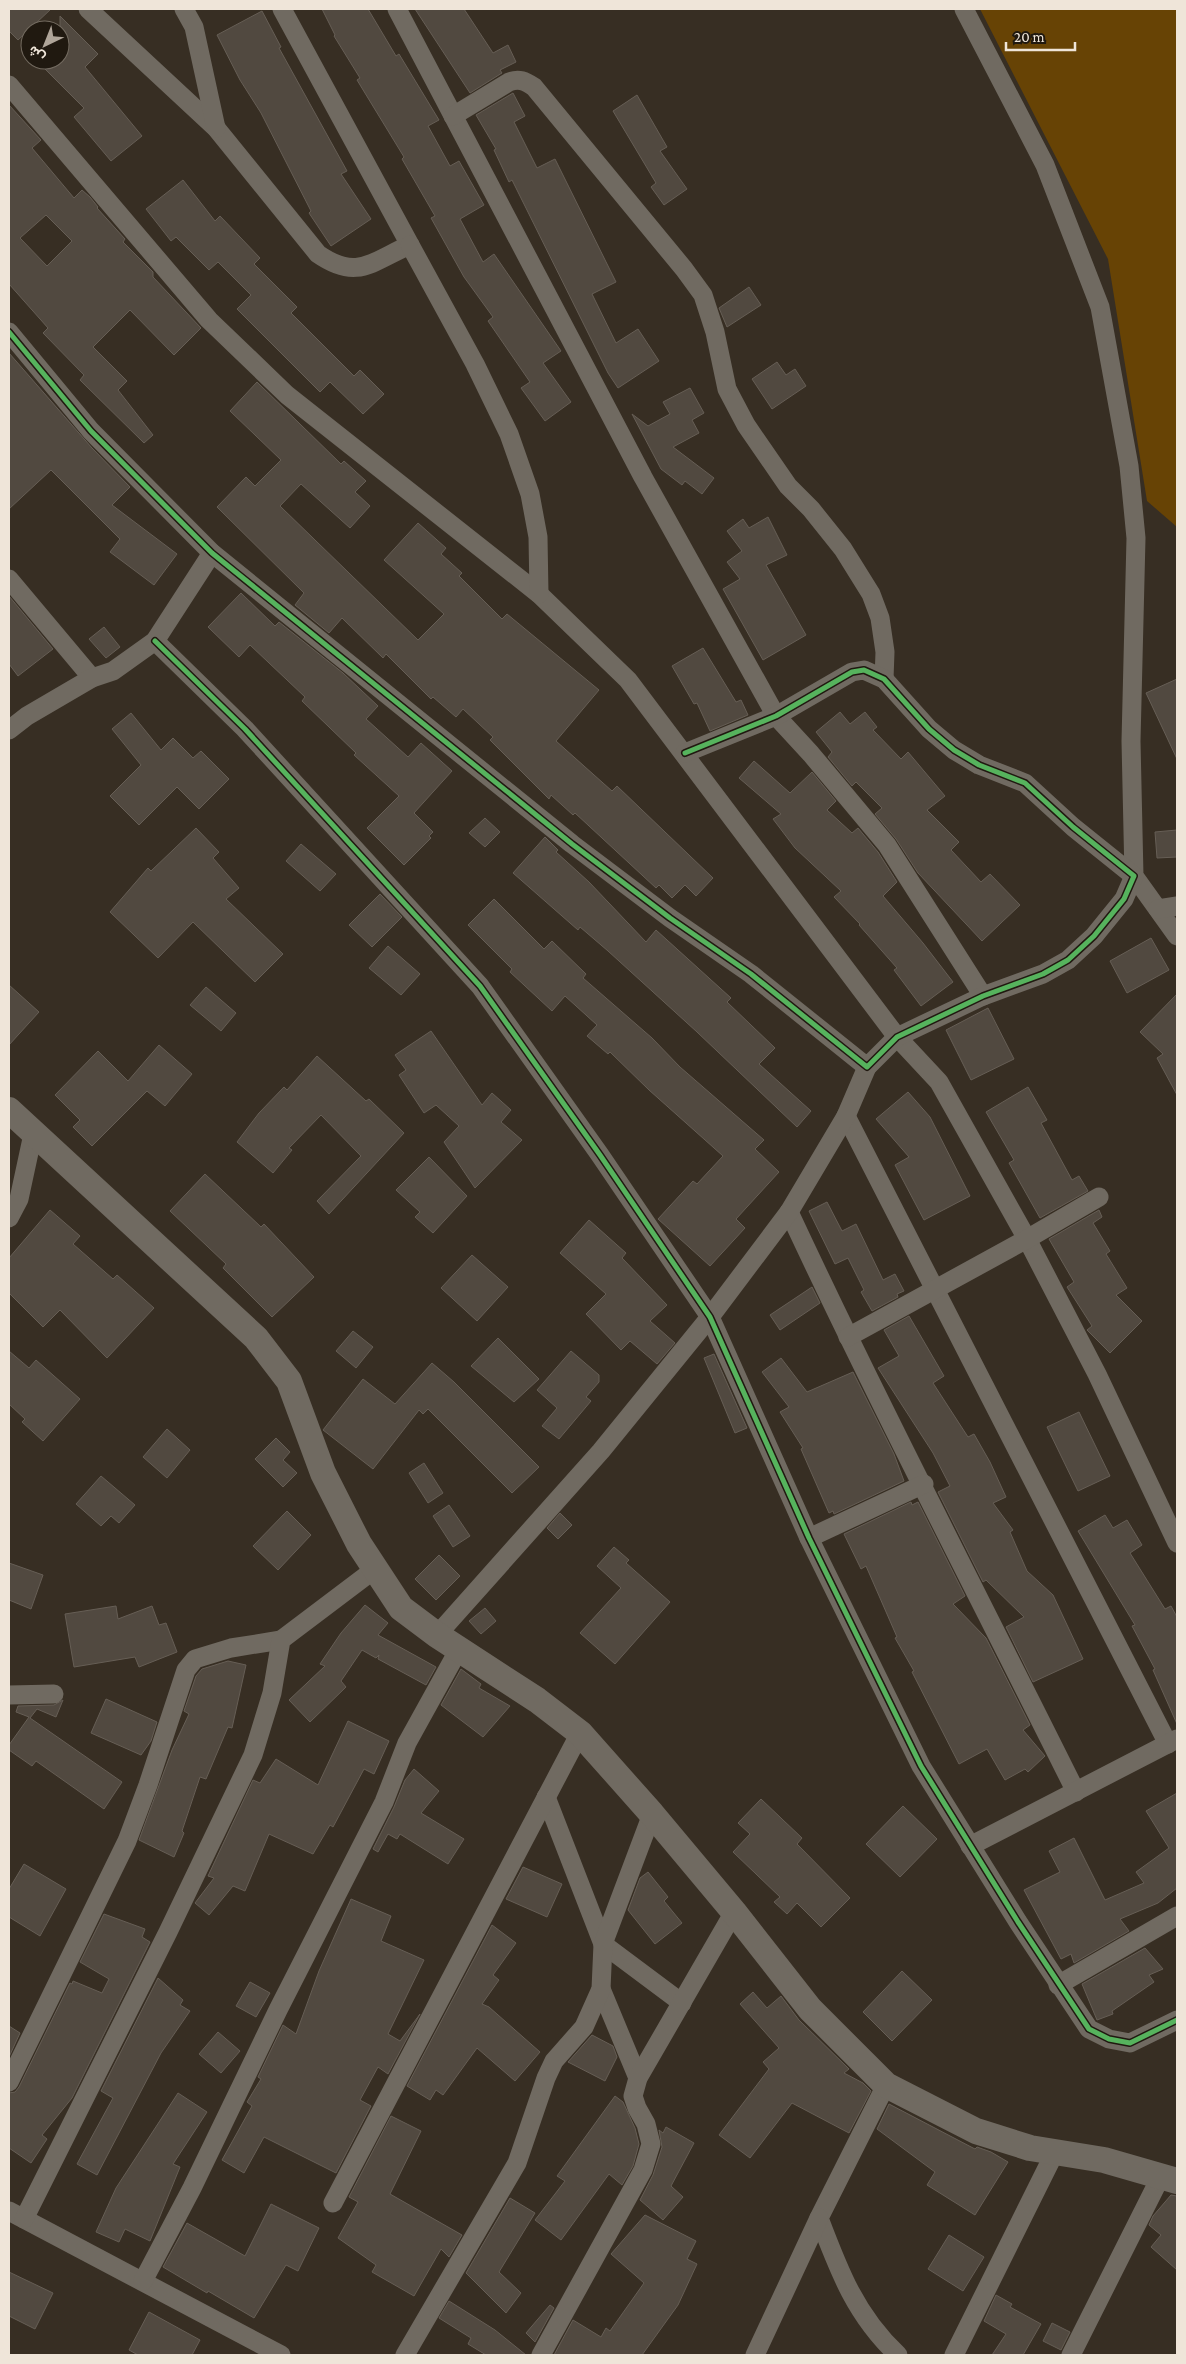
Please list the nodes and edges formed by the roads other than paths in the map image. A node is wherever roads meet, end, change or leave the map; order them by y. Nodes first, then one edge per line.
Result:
1 (88, 9) edge
2 (184, 9) edge
3 (282, 9) edge
4 (397, 9) edge
5 (964, 9) edge
6 (9, 86) edge
7 (454, 116) junction
8 (216, 128) junction
9 (410, 244) junction
10 (9, 332) edge
11 (212, 553) junction
12 (9, 579) edge
13 (539, 594) junction
14 (155, 641) junction
15 (92, 678) junction
16 (884, 679) junction
17 (776, 716) junction
18 (9, 730) edge
19 (685, 753) junction
20 (1134, 876) junction
21 (1177, 906) edge
22 (1158, 909) junction
23 (1177, 936) edge
24 (983, 996) junction
25 (897, 1037) junction
26 (867, 1066) junction
27 (9, 1110) edge
28 (846, 1116) junction
29 (33, 1134) junction
30 (1099, 1197) dead end
31 (789, 1212) junction
32 (9, 1218) edge
33 (1028, 1239) junction
34 (935, 1288) junction
35 (710, 1317) junction
36 (848, 1337) junction
37 (924, 1484) junction
38 (810, 1538) junction
39 (1177, 1543) edge
40 (375, 1569) junction
41 (437, 1635) junction
42 (281, 1640) junction
43 (459, 1649) junction
44 (54, 1694) dead end
45 (9, 1695) edge
46 (580, 1733) junction
47 (1172, 1742) edge
48 (1076, 1792) junction
49 (546, 1798) junction
50 (652, 1814) junction
51 (970, 1846) junction
52 (734, 1912) junction
53 (1177, 1916) edge
54 (603, 1944) junction
55 (1058, 1985) junction
56 (601, 1989) junction
57 (682, 2003) junction
58 (1177, 2020) edge
59 (638, 2078) junction
60 (9, 2082) edge
61 (886, 2085) junction
62 (1055, 2152) junction
63 (1169, 2179) edge
64 (333, 2203) dead end
65 (16, 2215) edge
66 (819, 2218) junction
67 (143, 2281) junction
68 (281, 2355) edge
69 (405, 2355) edge
70 (541, 2355) edge
71 (755, 2355) edge
72 (898, 2355) edge
73 (954, 2355) edge
74 (1071, 2355) edge

1 - 8 street
2 - 8 street
3 - 9 street
4 - 7 street
5 - 20 street
6 - 13 street
7 - 16 street
7 - 17 street
8 - 9 street
9 - 13 street
10 - 11 street
11 - 14 street
11 - 26 street
12 - 15 street
13 - 19 street
14 - 15 street
14 - 35 street
15 - 18 street
16 - 17 street
16 - 20 street
17 - 19 street
17 - 24 street
19 - 25 street
20 - 22 street
20 - 24 street
21 - 22 street
22 - 23 street
24 - 25 street
25 - 26 street
25 - 33 street
26 - 28 street
27 - 29 street
28 - 31 street
28 - 34 street
29 - 32 street
29 - 40 street
30 - 33 street
31 - 35 street
31 - 36 street
33 - 34 street
33 - 39 street
34 - 36 street
34 - 47 street
35 - 38 street
35 - 41 street
36 - 37 street
37 - 38 street
37 - 48 street
38 - 51 street
40 - 41 street
40 - 42 street
41 - 43 street
42 - 60 street
42 - 65 street
43 - 46 street
43 - 67 street
44 - 45 street
46 - 49 street
46 - 50 street
47 - 48 street
48 - 51 street
49 - 54 street
49 - 64 street
50 - 52 street
50 - 54 street
51 - 55 street
52 - 57 street
52 - 61 street
53 - 55 street
54 - 56 street
54 - 57 street
55 - 58 street
56 - 59 street
56 - 69 street
57 - 59 street
59 - 70 street
61 - 62 street
61 - 66 street
62 - 63 street
62 - 73 street
63 - 74 street
65 - 67 street
66 - 71 street
66 - 72 street
67 - 68 street

